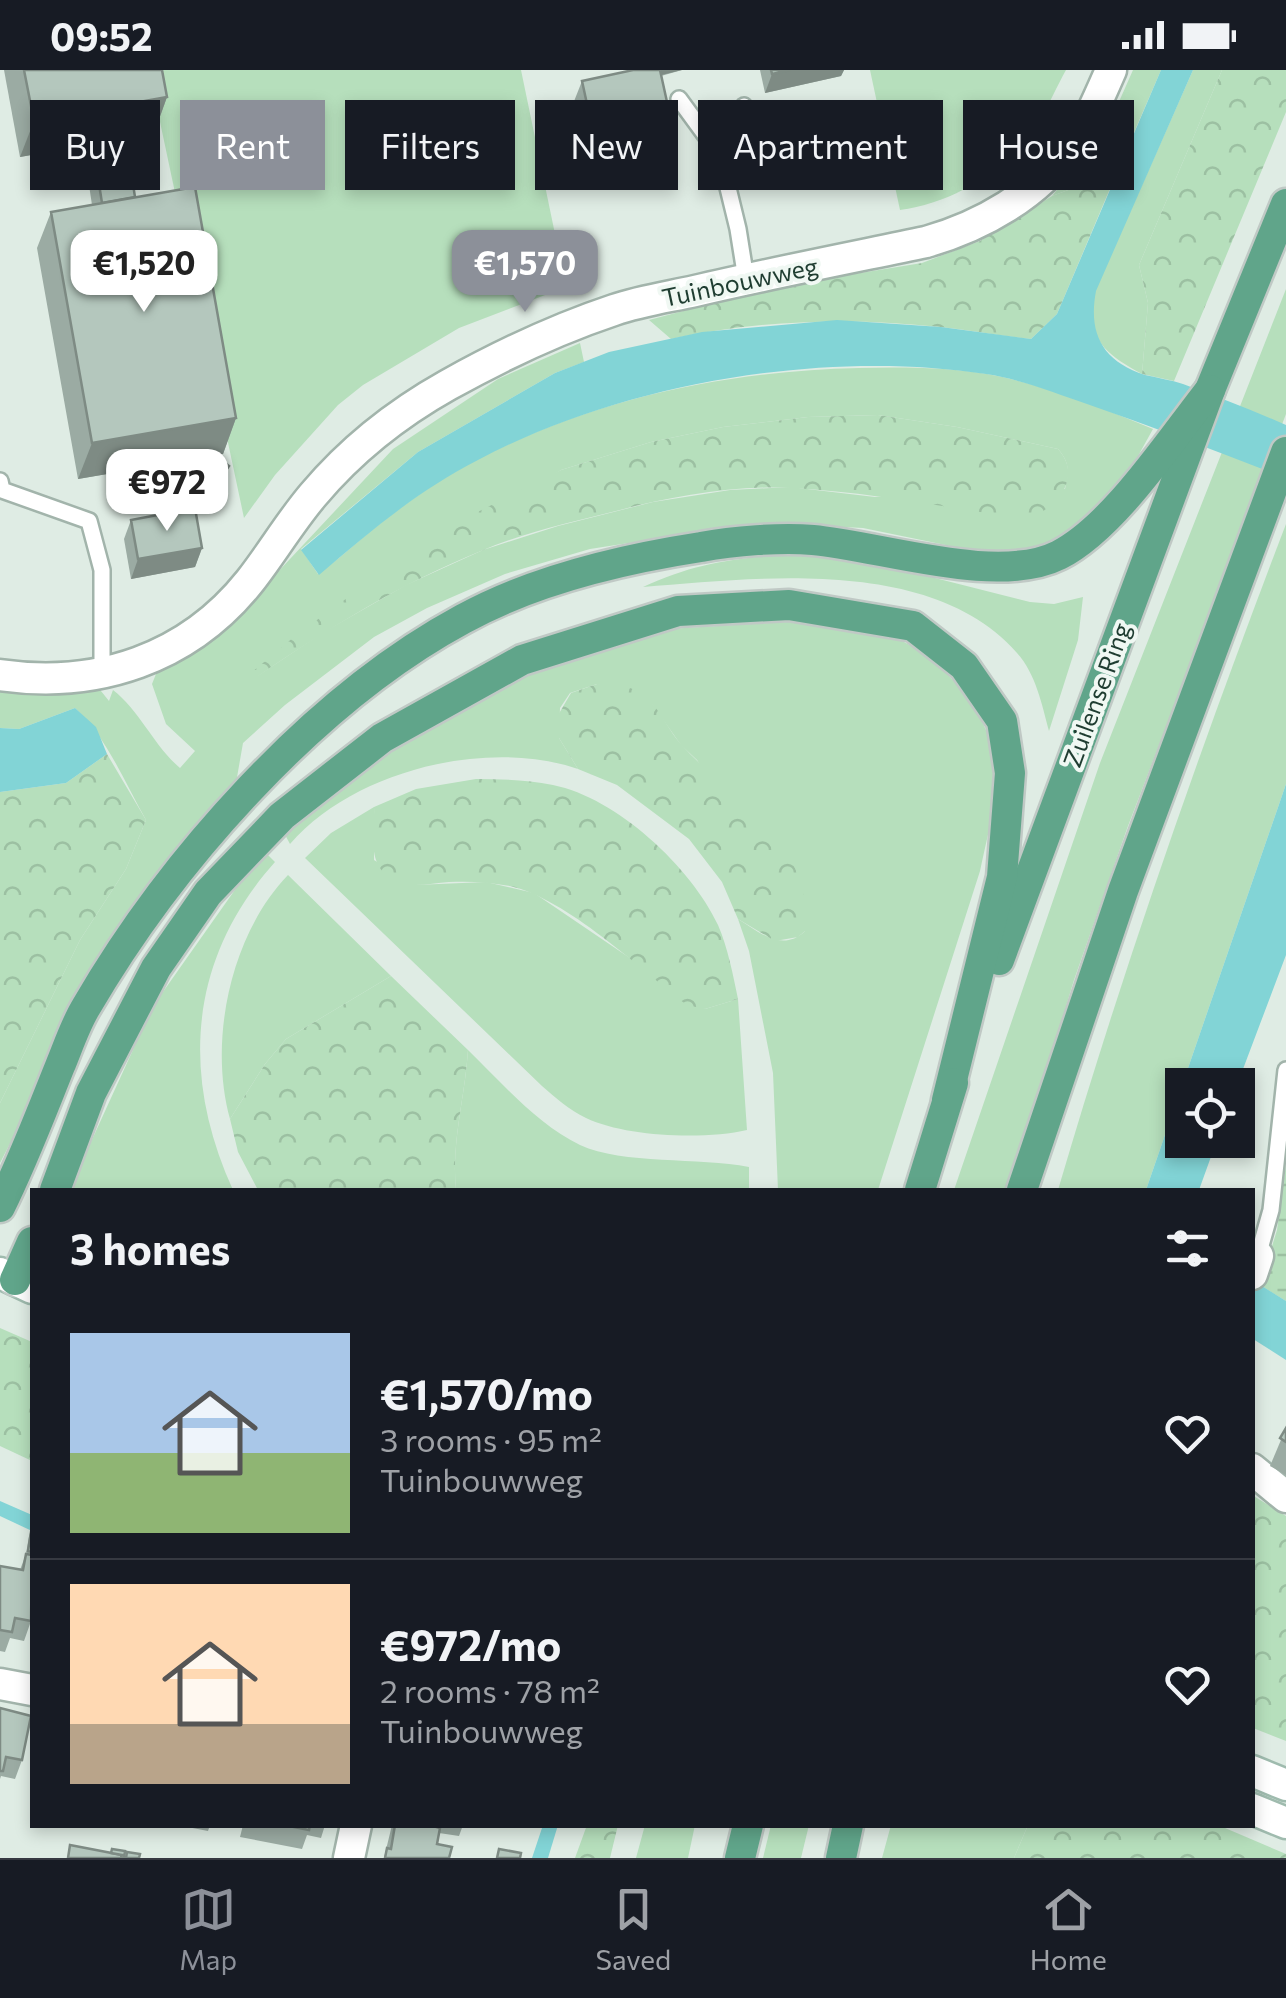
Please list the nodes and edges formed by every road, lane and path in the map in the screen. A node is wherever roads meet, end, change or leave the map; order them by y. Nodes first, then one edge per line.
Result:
1 (1111, 70) edge
2 (679, 98) dead end
3 (698, 124) edge
4 (729, 190) edge
5 (1286, 204) edge
6 (746, 279) junction
7 (1210, 390) junction
8 (1286, 452) edge
9 (0, 481) edge
10 (102, 674) junction
11 (0, 675) edge
12 (1286, 1070) edge
13 (947, 1100) junction
14 (56, 1188) edge
15 (921, 1188) edge
16 (1023, 1188) edge
17 (0, 1207) edge
18 (30, 1247) edge
19 (1255, 1265) edge
20 (16, 1280) edge
21 (1255, 1471) edge
22 (1286, 1496) edge
23 (0, 1684) edge
24 (30, 1690) edge
25 (1255, 1772) edge
26 (1286, 1785) edge
27 (1255, 1810) edge
28 (1286, 1823) edge
29 (355, 1828) edge
30 (747, 1828) edge
31 (847, 1828) edge
32 (349, 1858) edge
33 (740, 1858) edge
34 (841, 1858) edge

1 - 6 street, Tuinbouwweg
2 - 3 lane
4 - 6 lane
5 - 7 main road, Zuilense Ring
6 - 10 street, Tuinbouwweg
7 - 13 main road, Zuilense Ring
7 - 17 main road
8 - 16 main road
9 - 10 lane
10 - 11 street, Tuinbouwweg
12 - 19 lane
13 - 14 main road
13 - 15 main road, Zuilense Ring
18 - 20 main road
21 - 22 street
23 - 24 street
25 - 26 street
27 - 28 street
29 - 32 street
30 - 33 main road
31 - 34 main road

